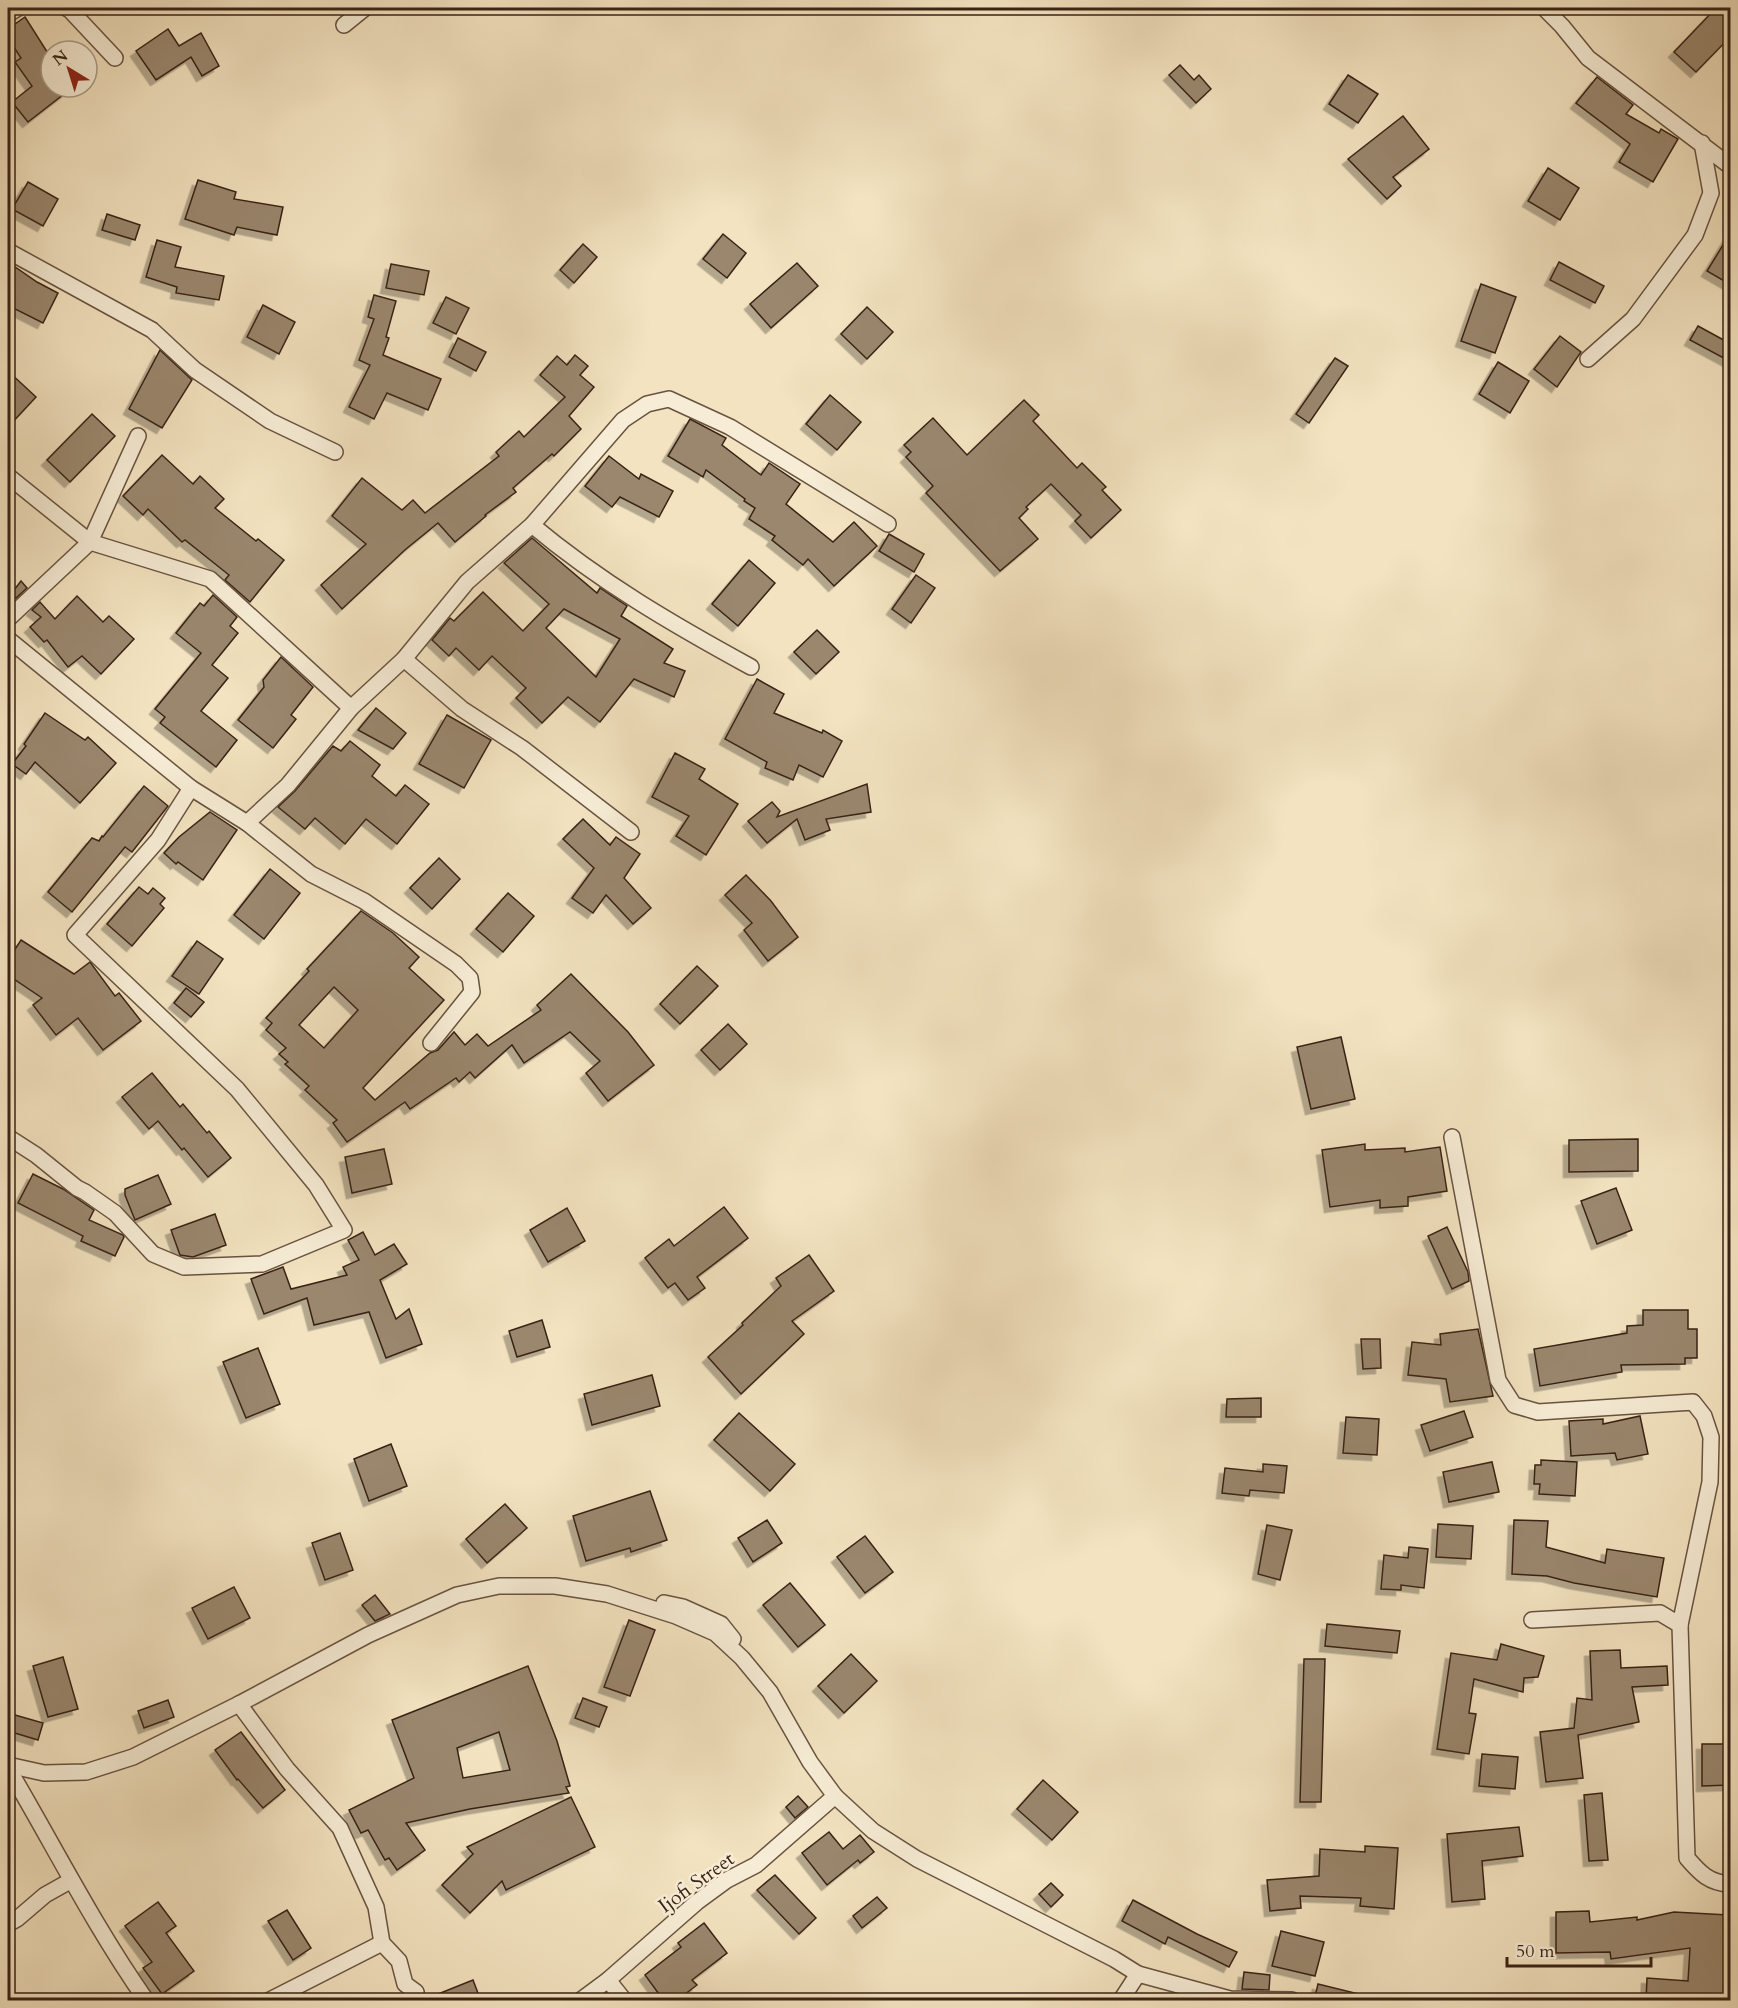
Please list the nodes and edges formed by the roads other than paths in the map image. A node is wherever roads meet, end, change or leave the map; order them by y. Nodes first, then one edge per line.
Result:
1 (18, 8) edge
2 (66, 8) edge
3 (365, 8) edge
4 (1544, 8) edge
5 (8, 14) edge
6 (344, 25) dead end
7 (115, 58) dead end
8 (1702, 143) junction
9 (1731, 166) edge
10 (8, 251) edge
11 (1588, 359) dead end
12 (138, 436) dead end
13 (335, 452) dead end
14 (8, 476) edge
15 (888, 524) dead end
16 (532, 525) junction
17 (90, 542) junction
18 (8, 619) edge
19 (8, 639) edge
20 (404, 659) junction
21 (751, 667) dead end
22 (351, 708) junction
23 (191, 788) junction
24 (247, 823) junction
25 (631, 832) dead end
26 (432, 1043) dead end
27 (8, 1137) edge
28 (1452, 1137) dead end
29 (1532, 1620) dead end
30 (1680, 1625) junction
31 (239, 1704) junction
32 (8, 1767) edge
33 (835, 1796) junction
34 (70, 1881) junction
35 (1731, 1884) edge
36 (8, 1924) edge
37 (382, 1943) junction
38 (1138, 1974) junction
39 (608, 1980) junction
40 (416, 1992) dead end
41 (146, 2001) edge
42 (270, 2001) edge
43 (581, 2001) edge
44 (624, 2001) edge
45 (1122, 2001) edge
46 (1293, 2001) edge

1 - 5 street
2 - 7 street
3 - 6 street
4 - 8 street
8 - 9 street
8 - 11 street
10 - 13 street
12 - 17 street
14 - 17 street
15 - 16 street
16 - 20 street
16 - 21 street
17 - 18 street
17 - 22 street
19 - 23 street
20 - 22 street
20 - 25 street
22 - 24 street
23 - 24 street
23 - 27 street
24 - 26 street
28 - 30 street
29 - 30 street
30 - 35 street
31 - 32 street
31 - 33 street
31 - 37 street
32 - 34 street
33 - 38 street
33 - 39 street, Ijofi Street
34 - 36 street
34 - 41 street
37 - 40 street
37 - 42 street
38 - 45 street
38 - 46 street
39 - 43 street, Ijofi Street
39 - 44 street

